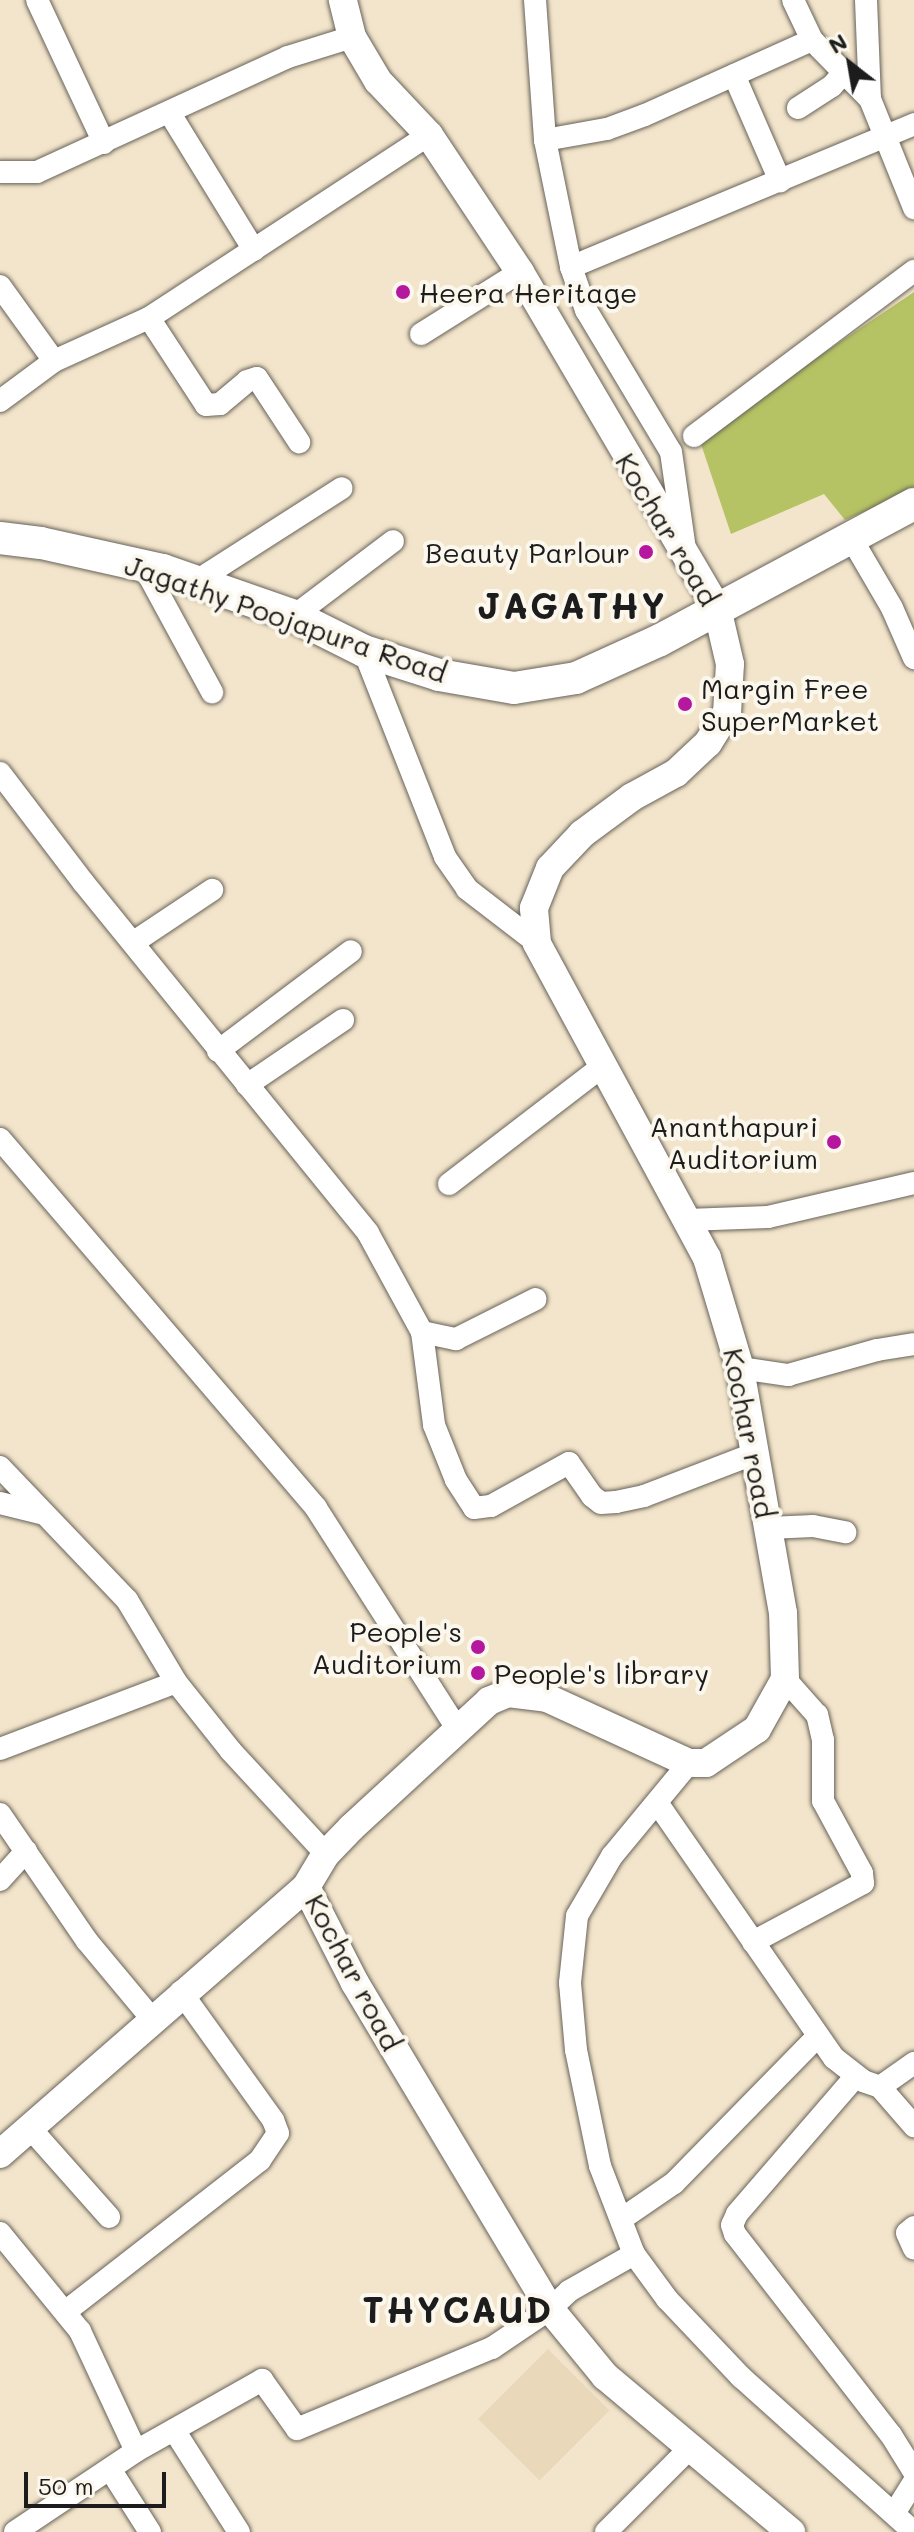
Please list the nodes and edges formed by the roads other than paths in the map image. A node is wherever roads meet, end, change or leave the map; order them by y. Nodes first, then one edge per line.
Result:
1 (37, 0) edge
2 (343, 0) edge
3 (535, 0) edge
4 (793, 0) edge
5 (866, 0) edge
6 (352, 37) junction
7 (812, 40) junction
8 (844, 72) junction
9 (734, 75) junction
10 (870, 99) junction
11 (798, 108) dead end
12 (169, 112) junction
13 (914, 124) edge
14 (429, 135) junction
15 (887, 136) junction
16 (545, 140) junction
17 (104, 143) junction
18 (0, 172) edge
19 (780, 181) junction
20 (914, 208) edge
21 (254, 250) junction
22 (571, 267) junction
23 (914, 271) edge
24 (520, 272) junction
25 (0, 286) edge
26 (149, 318) junction
27 (421, 334) dead end
28 (54, 361) junction
29 (0, 401) edge
30 (694, 436) dead end
31 (299, 442) dead end
32 (342, 488) dead end
33 (914, 504) edge
34 (850, 536) junction
35 (0, 538) edge
36 (393, 541) dead end
37 (41, 543) junction
38 (0, 548) edge
39 (685, 558) junction
40 (143, 565) junction
41 (195, 582) junction
42 (717, 608) junction
43 (294, 616) junction
44 (364, 651) junction
45 (914, 658) edge
46 (212, 692) dead end
47 (0, 773) edge
48 (212, 890) dead end
49 (134, 942) junction
50 (537, 943) junction
51 (351, 951) dead end
52 (343, 1020) dead end
53 (218, 1051) junction
54 (603, 1066) junction
55 (247, 1085) junction
56 (0, 1139) edge
57 (914, 1183) edge
58 (449, 1184) dead end
59 (687, 1220) junction
60 (536, 1299) dead end
61 (422, 1332) junction
62 (914, 1344) edge
63 (740, 1368) junction
64 (756, 1453) junction
65 (0, 1467) edge
66 (0, 1503) edge
67 (44, 1514) junction
68 (769, 1528) junction
69 (845, 1532) dead end
70 (785, 1679) junction
71 (176, 1682) junction
72 (458, 1730) junction
73 (0, 1749) edge
74 (689, 1763) junction
75 (658, 1804) junction
76 (0, 1814) edge
77 (26, 1851) junction
78 (326, 1854) junction
79 (0, 1880) edge
80 (306, 1887) junction
81 (753, 1942) junction
82 (181, 1992) junction
83 (152, 2019) junction
84 (817, 2037) junction
85 (914, 2063) edge
86 (856, 2076) junction
87 (880, 2087) junction
88 (914, 2126) edge
89 (30, 2128) junction
90 (0, 2154) edge
91 (109, 2217) dead end
92 (623, 2218) junction
93 (914, 2227) edge
94 (0, 2233) edge
95 (914, 2249) edge
96 (634, 2254) junction
97 (550, 2309) junction
98 (65, 2312) junction
99 (174, 2430) junction
100 (690, 2448) junction
101 (136, 2451) junction
102 (110, 2469) junction
103 (914, 2472) edge
104 (914, 2482) edge
105 (895, 2512) junction
106 (15, 2532) edge
107 (150, 2532) edge
108 (239, 2532) edge
109 (606, 2532) edge
110 (791, 2532) edge
111 (914, 2532) edge

1 - 17 street
2 - 6 street, Kochar road
3 - 16 street
4 - 7 street
5 - 10 street
6 - 12 street
6 - 14 street, Kochar road
7 - 8 street
7 - 9 street
8 - 10 street
8 - 11 street
9 - 16 street
9 - 19 street
10 - 15 street
12 - 17 street
12 - 21 street
13 - 15 street
14 - 21 street
14 - 24 street, Kochar road
15 - 19 street
15 - 20 street
16 - 22 street
17 - 18 street
19 - 22 street
21 - 26 street
22 - 39 street
23 - 30 street
24 - 27 street
24 - 39 street, Kochar road
25 - 28 street
26 - 28 street
26 - 31 street
28 - 29 street
32 - 41 street
33 - 34 main road, Jagathy Poojapura Road
34 - 42 main road, Jagathy Poojapura Road
34 - 45 street
35 - 37 main road, Jagathy Poojapura Road
36 - 43 street
37 - 38 street
37 - 40 main road, Jagathy Poojapura Road
39 - 42 street, Kochar road
40 - 41 main road, Jagathy Poojapura Road
40 - 46 street
41 - 43 main road, Jagathy Poojapura Road
42 - 44 main road, Jagathy Poojapura Road
42 - 50 street, Kochar road
43 - 44 main road, Jagathy Poojapura Road
44 - 50 street
47 - 49 street
48 - 49 street
49 - 53 street
50 - 54 street, Kochar road
51 - 53 street
52 - 55 street
53 - 55 street
54 - 58 street
54 - 59 street, Kochar road
55 - 61 street
56 - 72 street
57 - 59 street
59 - 63 street, Kochar road
60 - 61 street
61 - 64 street
62 - 63 street
63 - 64 street, Kochar road
64 - 68 street, Kochar road
65 - 67 street
66 - 67 street
67 - 71 street
68 - 69 street
68 - 70 street, Kochar road
70 - 74 street
70 - 81 street
71 - 73 street
71 - 78 street
72 - 74 street, Kochar road
72 - 78 street, Kochar road
74 - 75 street
75 - 81 street
75 - 92 street
76 - 77 street
77 - 79 street
77 - 83 street
78 - 80 street, Kochar road
80 - 82 street
80 - 97 street, Kochar road
81 - 84 street
82 - 83 street
82 - 98 street
83 - 89 street
84 - 86 street
84 - 92 street
85 - 87 street
86 - 87 street
86 - 103 street
87 - 88 street
89 - 90 street
89 - 91 street
92 - 96 street
93 - 95 street
94 - 98 street
96 - 97 street
96 - 105 street
97 - 99 street
97 - 100 street, Kochar road
98 - 101 street
99 - 101 street
99 - 108 street
100 - 109 street
100 - 110 street, Kochar road
101 - 102 street
102 - 106 street
102 - 107 street
104 - 105 street
105 - 111 street

